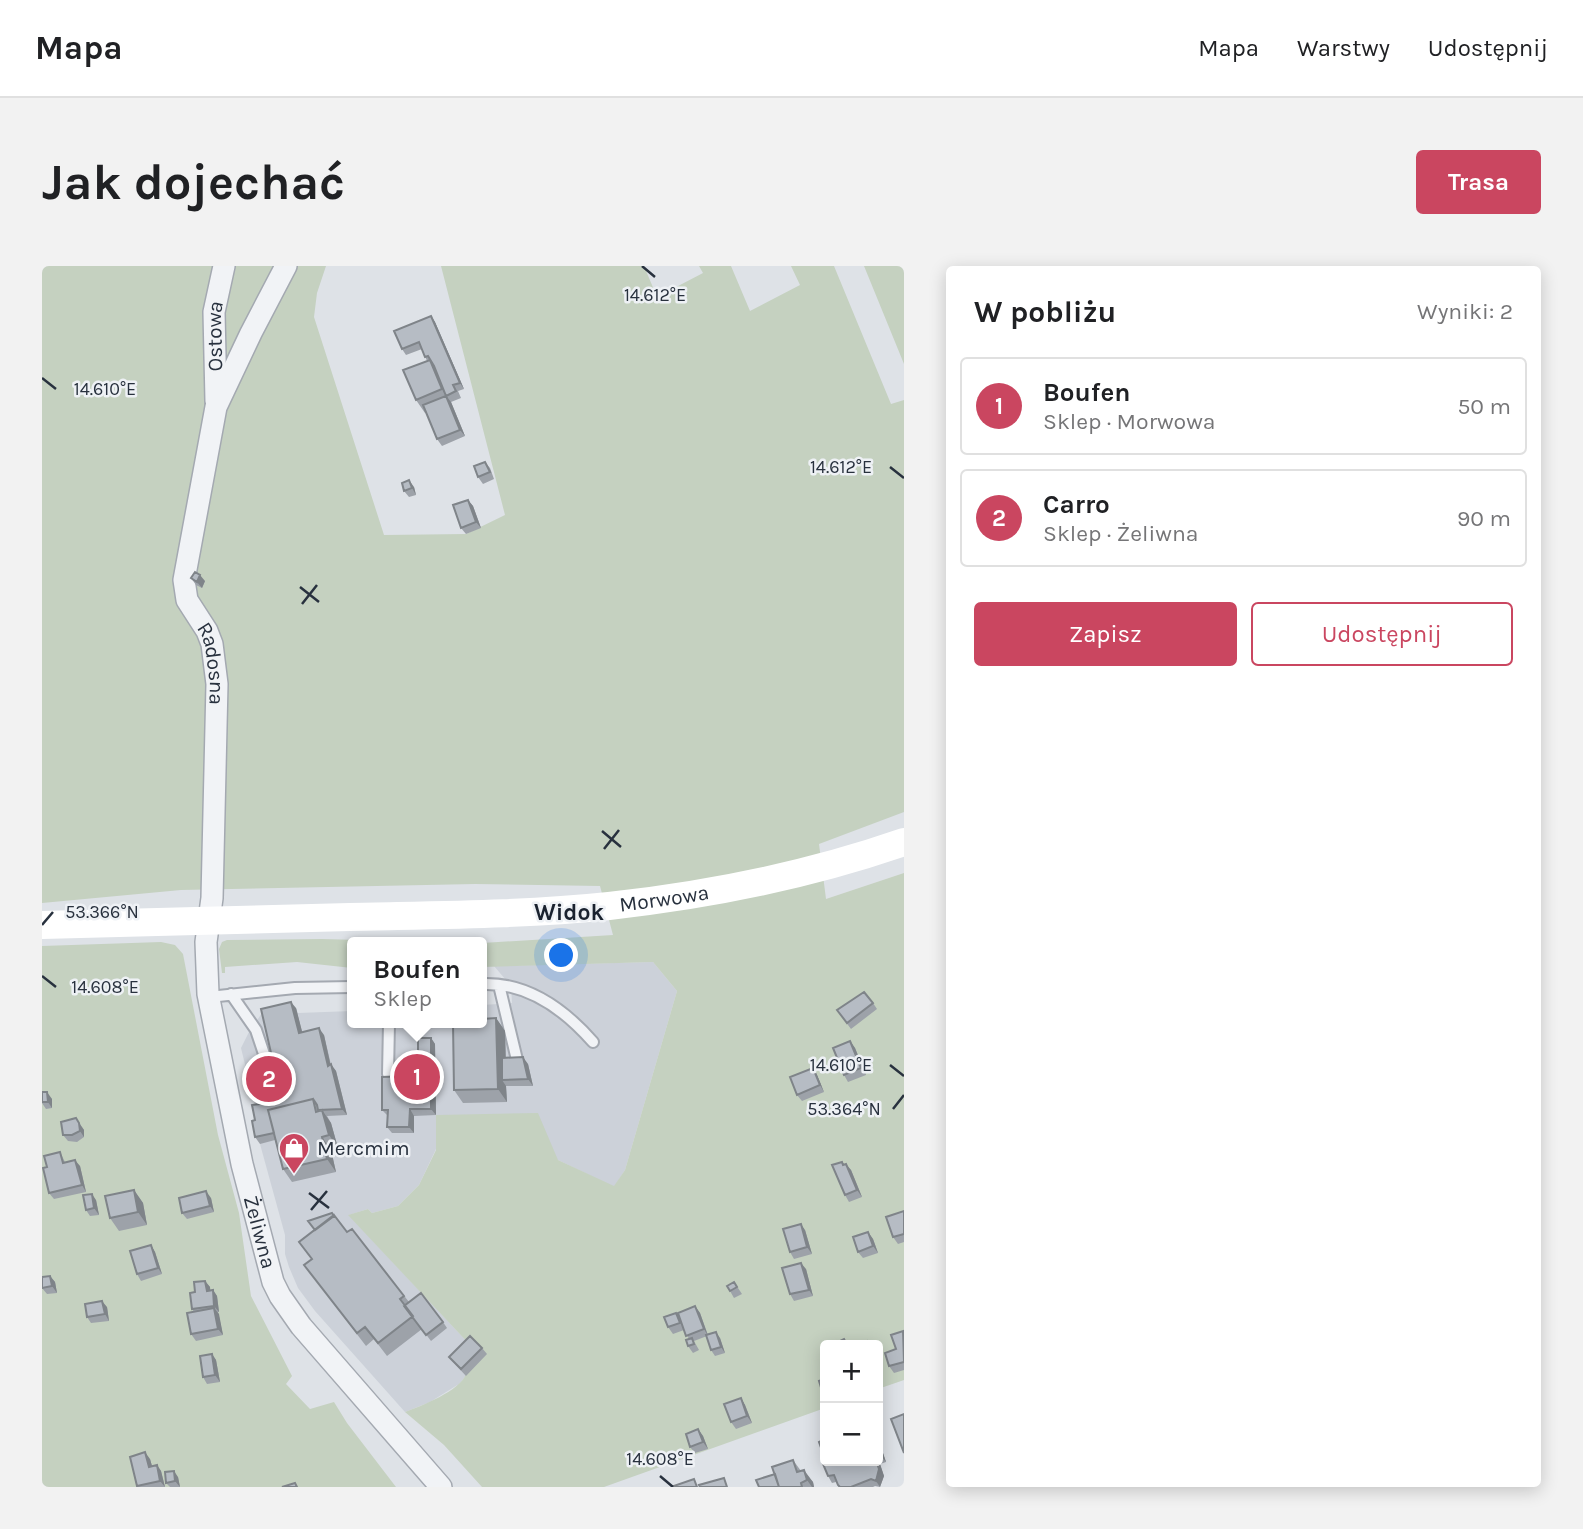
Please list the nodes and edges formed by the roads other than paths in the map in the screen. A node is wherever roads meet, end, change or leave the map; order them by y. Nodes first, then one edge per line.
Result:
1 (224, 266) edge
2 (286, 266) edge
3 (216, 407) junction
4 (904, 842) edge
5 (209, 920) junction
6 (42, 925) edge
7 (487, 984) edge
8 (505, 986) junction
9 (347, 987) edge
10 (230, 994) junction
11 (209, 997) junction
12 (389, 1028) edge
13 (593, 1042) dead end
14 (518, 1064) edge
15 (270, 1072) edge
16 (388, 1074) edge
17 (441, 1487) edge

1 - 3 street, Ostowa
2 - 3 street, Radosna
3 - 5 street, Radosna
4 - 5 main road, Morwowa
5 - 6 main road
5 - 11 street, Żeliwna
7 - 8 lane
8 - 13 lane
8 - 14 lane
9 - 10 lane
10 - 11 lane
10 - 15 lane
11 - 17 street, Żeliwna
12 - 16 lane

